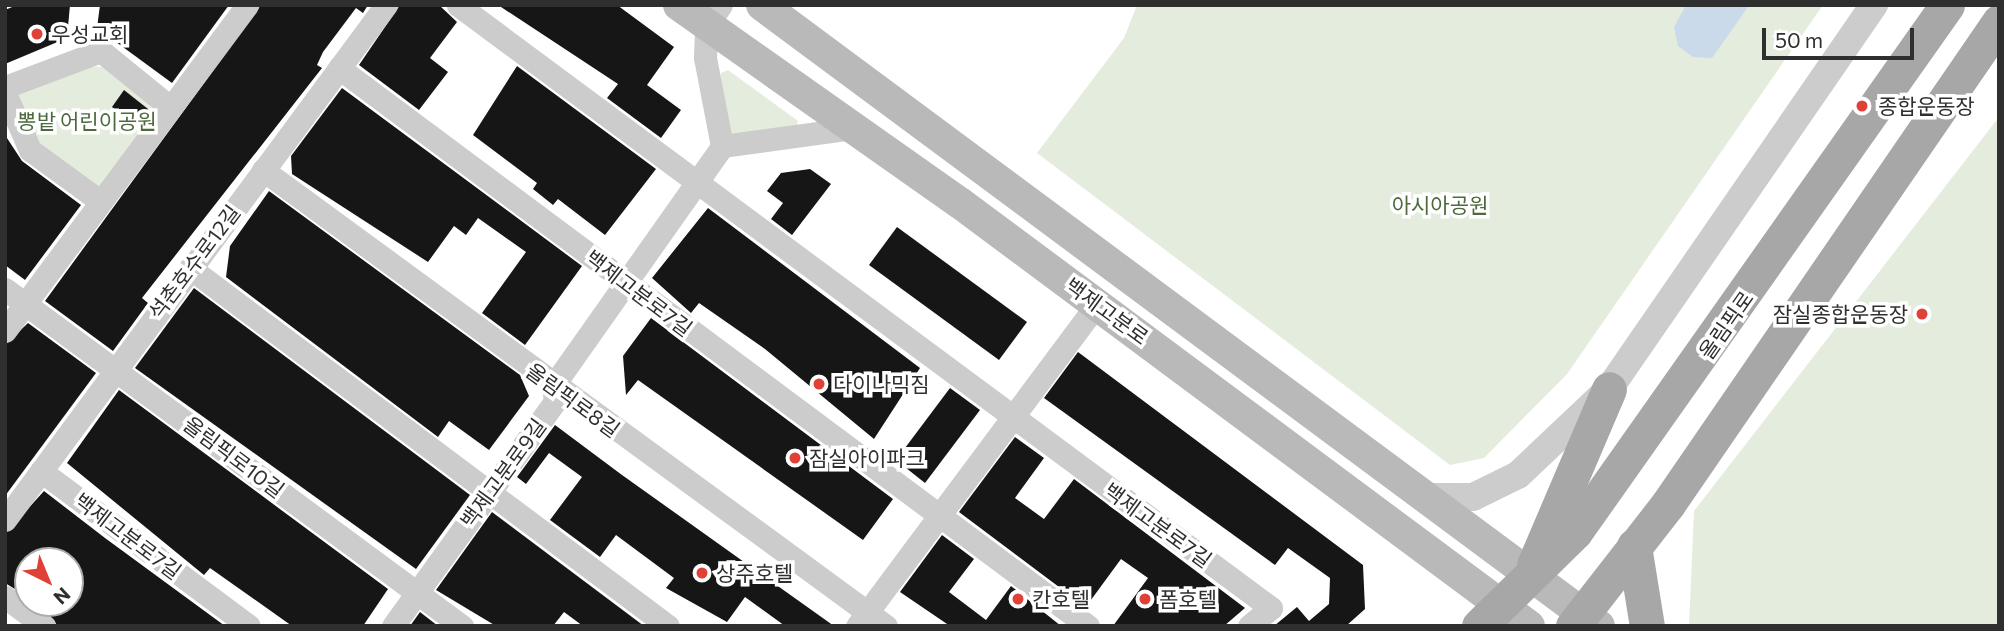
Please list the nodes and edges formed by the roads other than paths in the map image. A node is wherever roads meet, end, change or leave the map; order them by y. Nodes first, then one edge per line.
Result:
1 (247, 5) edge
2 (386, 5) edge
3 (458, 5) edge
4 (679, 5) edge
5 (762, 5) edge
6 (1874, 5) edge
7 (1948, 5) edge
8 (714, 16) edge
9 (1999, 22) edge
10 (340, 68) junction
11 (5, 87) edge
12 (5, 93) edge
13 (170, 107) junction
14 (853, 128) junction
15 (722, 146) junction
16 (263, 170) junction
17 (695, 183) junction
18 (100, 201) junction
19 (190, 268) junction
20 (625, 282) junction
21 (5, 289) edge
22 (25, 304) junction
23 (1097, 304) junction
24 (5, 331) edge
25 (115, 368) junction
26 (553, 386) junction
27 (1609, 389) junction
28 (1012, 417) junction
29 (41, 471) junction
30 (489, 492) junction
31 (1433, 497) junction
32 (939, 516) junction
33 (5, 520) edge
34 (1634, 546) junction
35 (1530, 575) junction
36 (417, 592) junction
37 (5, 597) edge
38 (1490, 615) edge
39 (870, 621) edge
40 (1586, 622) edge
41 (44, 626) edge
42 (249, 626) edge
43 (393, 626) edge
44 (462, 626) edge
45 (668, 626) edge
46 (1088, 626) edge
47 (1249, 626) edge
48 (1529, 626) edge
49 (1647, 626) edge

1 - 13 street
2 - 10 street, 석촌호수로12길
3 - 17 street, 백제고분로7길
4 - 8 main road, 백제고분로
5 - 31 main road, 백제고분로
6 - 27 street
7 - 35 main road, 올림픽로
8 - 14 main road, 백제고분로
8 - 15 street
9 - 34 main road
10 - 16 street, 석촌호수로12길
10 - 20 street, 백제고분로7길
11 - 13 street
12 - 18 street
13 - 18 street
14 - 15 street
14 - 23 main road, 백제고분로
15 - 17 street, 백제고분로9길
16 - 19 street, 석촌호수로12길
16 - 26 street, 올림픽로8길
17 - 20 street, 백제고분로9길
17 - 28 street, 백제고분로7길
18 - 22 street
19 - 25 street, 석촌호수로12길
19 - 30 street
20 - 26 street, 백제고분로9길
20 - 32 street, 백제고분로7길
21 - 22 street, 올림픽로10길
22 - 24 street
22 - 25 street, 올림픽로10길
23 - 28 street
23 - 38 main road, 백제고분로
25 - 29 street, 석촌호수로12길
25 - 36 street, 올림픽로10길
26 - 30 street, 백제고분로9길
26 - 39 street, 올림픽로8길
27 - 31 street
27 - 35 main road
28 - 32 street
28 - 47 street, 백제고분로7길
29 - 33 street, 석촌호수로12길
29 - 42 street, 백제고분로7길
30 - 36 street, 백제고분로9길
30 - 45 street
31 - 35 main road, 백제고분로
32 - 39 street
32 - 46 street, 백제고분로7길
34 - 40 main road
34 - 49 main road
35 - 38 main road, 올림픽로
35 - 40 main road, 백제고분로
36 - 43 street, 백제고분로9길
36 - 44 street, 올림픽로10길
37 - 41 street
38 - 48 main road, 백제고분로

